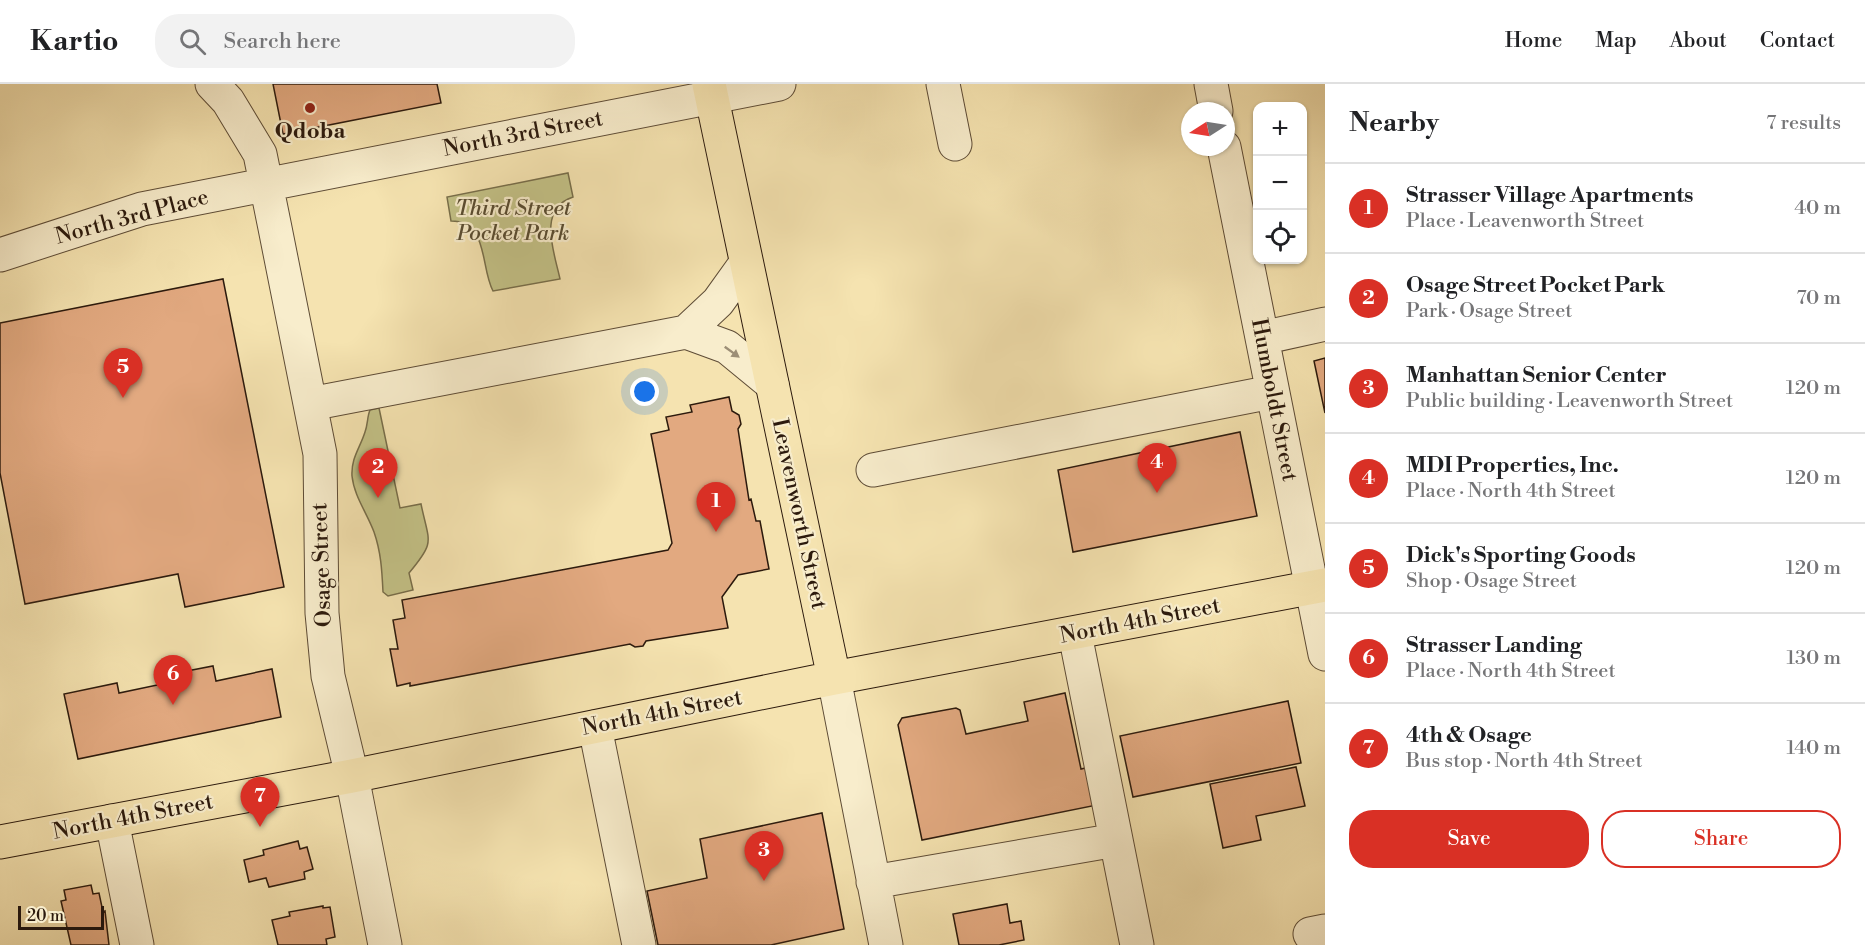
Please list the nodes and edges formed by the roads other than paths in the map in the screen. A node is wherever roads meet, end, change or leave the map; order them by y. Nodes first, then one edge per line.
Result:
1 (212, 84) edge
2 (779, 84) edge
3 (943, 84) edge
4 (1211, 84) edge
5 (710, 91) edge
6 (1214, 102) edge
7 (955, 144) dead end
8 (1226, 156) edge
9 (266, 184) junction
10 (0, 255) edge
11 (746, 263) junction
12 (1325, 324) edge
13 (686, 332) junction
14 (1262, 338) junction
15 (771, 384) junction
16 (1272, 392) junction
17 (310, 404) junction
18 (873, 470) dead end
19 (1318, 587) edge
20 (1075, 634) junction
21 (1325, 654) edge
22 (834, 678) junction
23 (595, 727) junction
24 (352, 776) junction
25 (112, 821) junction
26 (1116, 840) junction
27 (0, 842) edge
28 (873, 882) junction
29 (630, 943) edge
30 (137, 945) edge
31 (386, 945) edge
32 (886, 945) edge
33 (1137, 945) edge

1 - 9 street, Osage Street
2 - 5 street, North 3rd Street
3 - 7 street
4 - 6 street
5 - 9 street, North 3rd Street
5 - 11 main road, Leavenworth Street
8 - 14 street, Humboldt Street
9 - 10 street, North 3rd Place
9 - 17 street, Osage Street
11 - 13 street
11 - 15 main road, Leavenworth Street
12 - 14 street
13 -> 15 street
13 - 17 street
14 - 16 street, Humboldt Street
15 - 22 main road, Leavenworth Street
16 - 18 street
16 - 19 street, Humboldt Street
17 - 24 street, Osage Street
19 - 20 main road, North 4th Street
19 - 21 street, Humboldt Street
20 - 22 main road, North 4th Street
20 - 26 street
22 - 23 main road, North 4th Street
22 - 28 street, Leavenworth Street
23 - 24 main road, North 4th Street
23 - 29 street
24 - 25 main road, North 4th Street
24 - 31 street, Osage Street
25 - 27 main road, North 4th Street
25 - 30 street
26 - 28 street
26 - 33 street
28 - 32 street, Leavenworth Street

